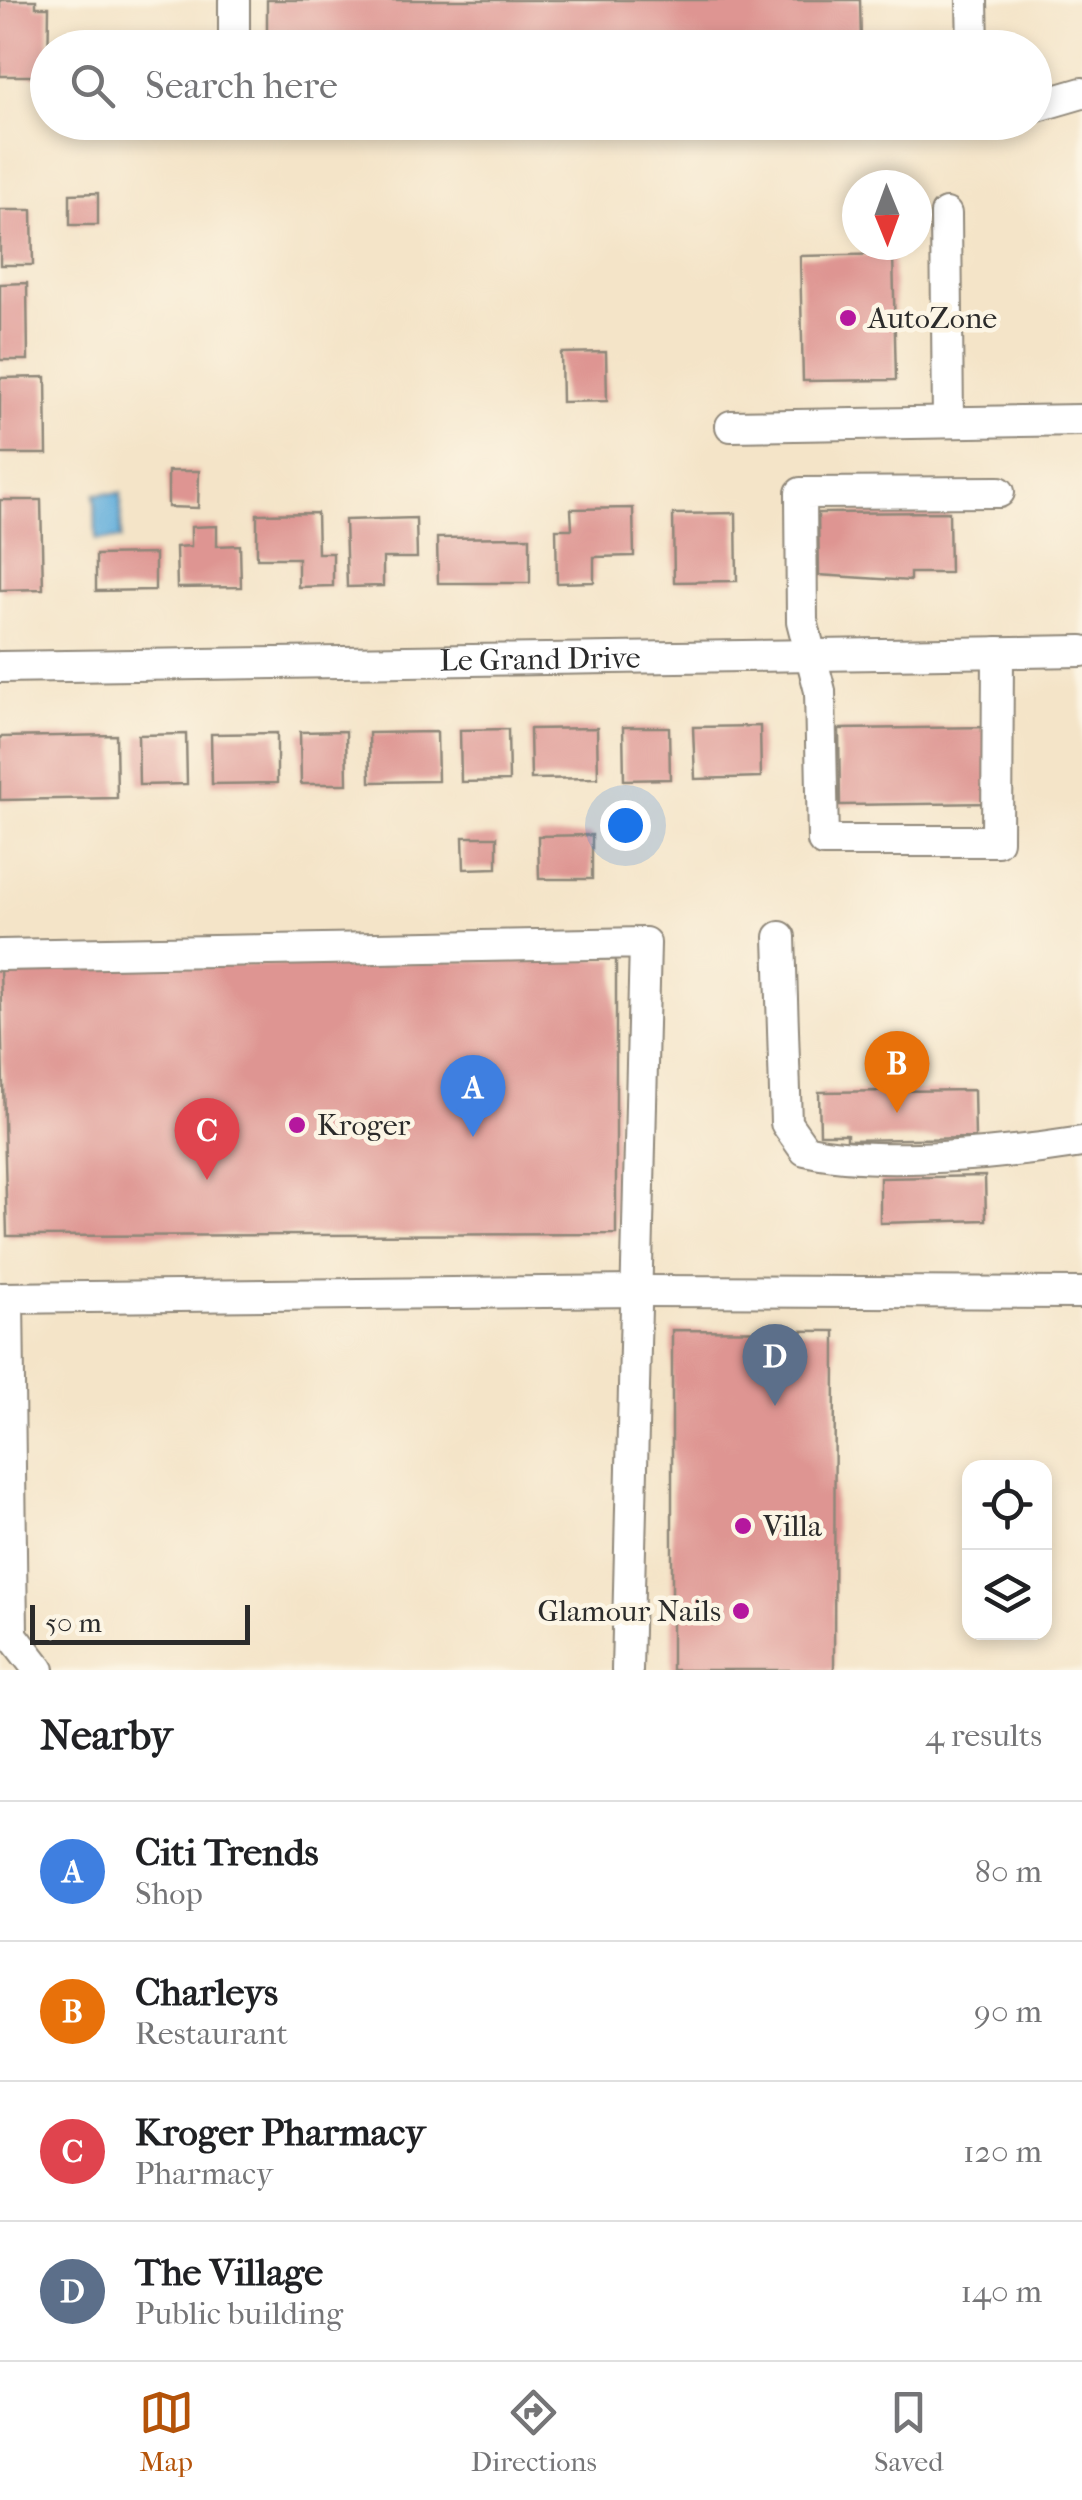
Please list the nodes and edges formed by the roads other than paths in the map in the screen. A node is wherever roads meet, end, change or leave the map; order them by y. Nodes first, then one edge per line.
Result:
1 (234, 0) edge
2 (972, 0) edge
3 (234, 30) edge
4 (973, 30) edge
5 (1082, 92) edge
6 (1052, 101) edge
7 (946, 214) dead end
8 (1082, 420) edge
9 (948, 422) junction
10 (731, 426) dead end
11 (998, 492) dead end
12 (998, 652) junction
13 (1082, 652) edge
14 (811, 655) junction
15 (0, 668) edge
16 (780, 938) dead end
17 (0, 955) edge
18 (1082, 1142) edge
19 (639, 1291) junction
20 (1082, 1293) edge
21 (4, 1298) edge
22 (39, 1670) edge
23 (627, 1670) edge

1 - 3 street
2 - 4 street
5 - 6 street
7 - 9 street
8 - 9 street
9 - 10 street
11 - 14 street
12 - 13 street, Le Grand Drive
12 - 14 street, Le Grand Drive
12 - 14 street
14 - 15 street, Le Grand Drive
16 - 18 street
17 - 19 street
19 - 20 street
19 - 21 street
19 - 23 street
21 - 22 street

